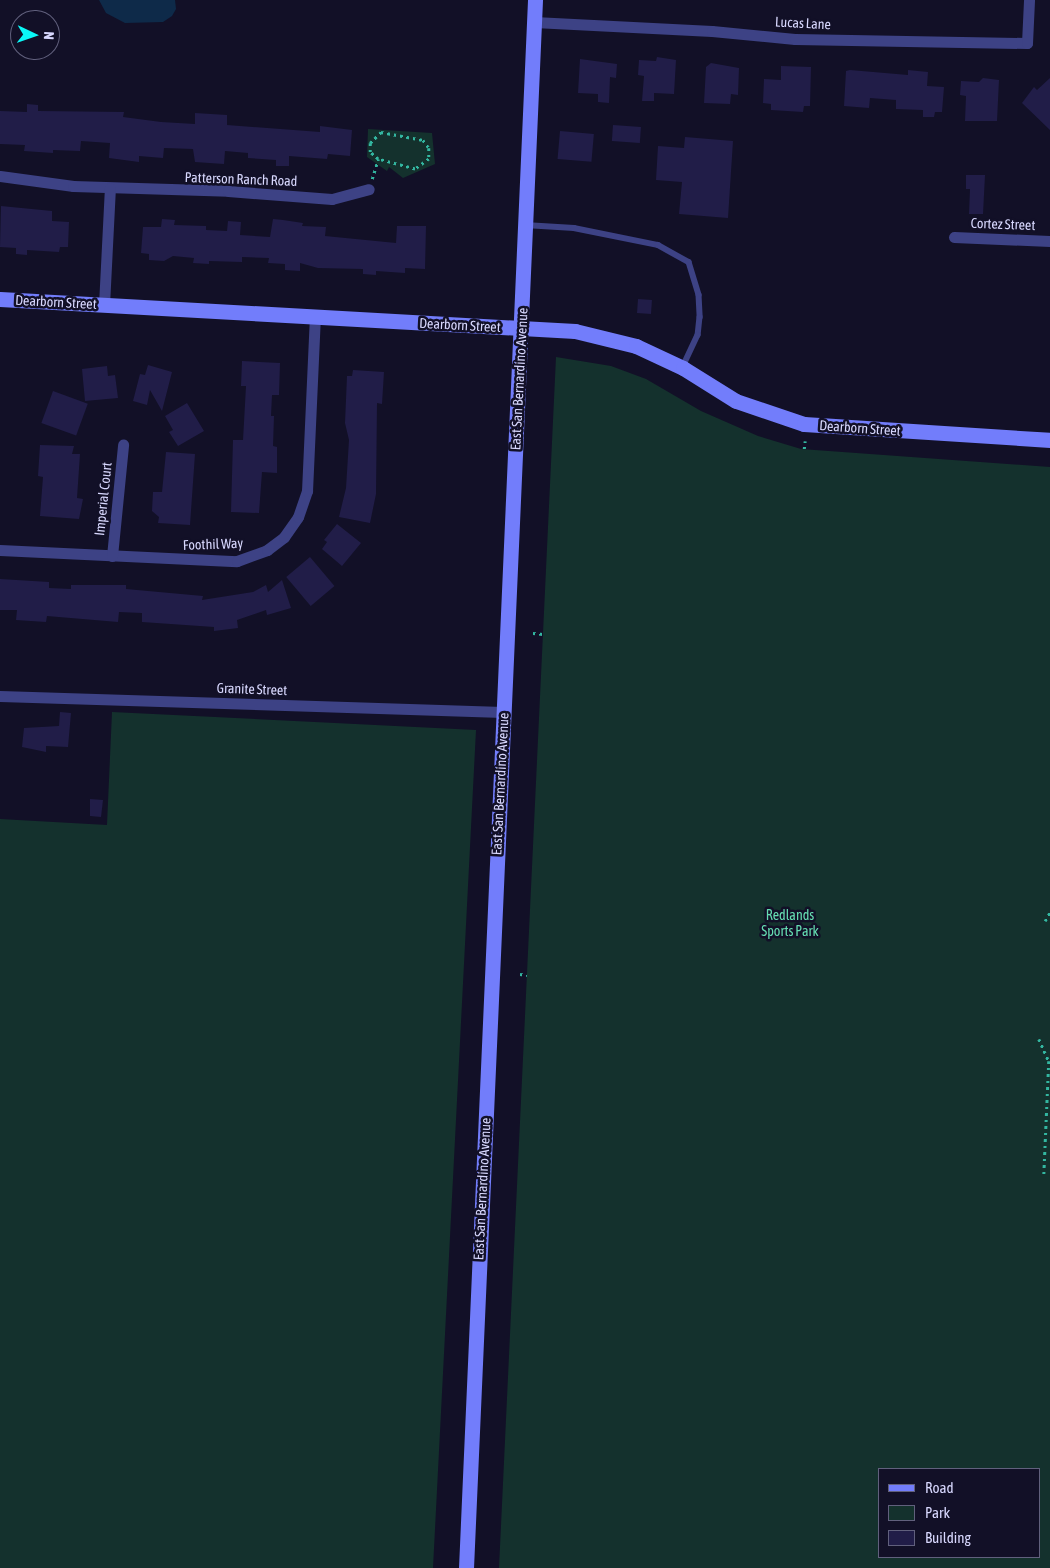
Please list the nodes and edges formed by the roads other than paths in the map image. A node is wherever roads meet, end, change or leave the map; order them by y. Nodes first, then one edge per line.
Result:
1 (535, 0) edge
2 (1029, 0) edge
3 (534, 22) junction
4 (0, 176) edge
5 (110, 188) junction
6 (369, 190) road end
7 (526, 225) junction
8 (954, 237) dead end
9 (1050, 241) edge
10 (0, 299) edge
11 (104, 305) junction
12 (315, 316) junction
13 (521, 328) junction
14 (683, 368) junction
15 (1050, 440) edge
16 (123, 445) dead end
17 (0, 550) edge
18 (112, 556) junction
19 (0, 696) edge
20 (503, 712) junction
21 (466, 1568) edge

1 - 3 street, East San Bernardino Avenue
2 - 3 street, Lucas Lane
3 - 7 street, East San Bernardino Avenue
4 - 5 street, Patterson Ranch Road
5 - 6 street, Patterson Ranch Road
5 - 11 street
7 - 13 street, East San Bernardino Avenue
7 - 14 lane
8 - 9 street, Cortez Street
10 - 11 street, Dearborn Street
11 - 12 street, Dearborn Street
12 - 13 street, Dearborn Street
12 - 18 street, Foothil Way
13 - 14 street, Dearborn Street
13 - 20 street, East San Bernardino Avenue
14 - 15 street, Dearborn Street
16 - 18 street, Imperial Court
17 - 18 street, Foothil Way
19 - 20 street, Granite Street
20 - 21 street, East San Bernardino Avenue

